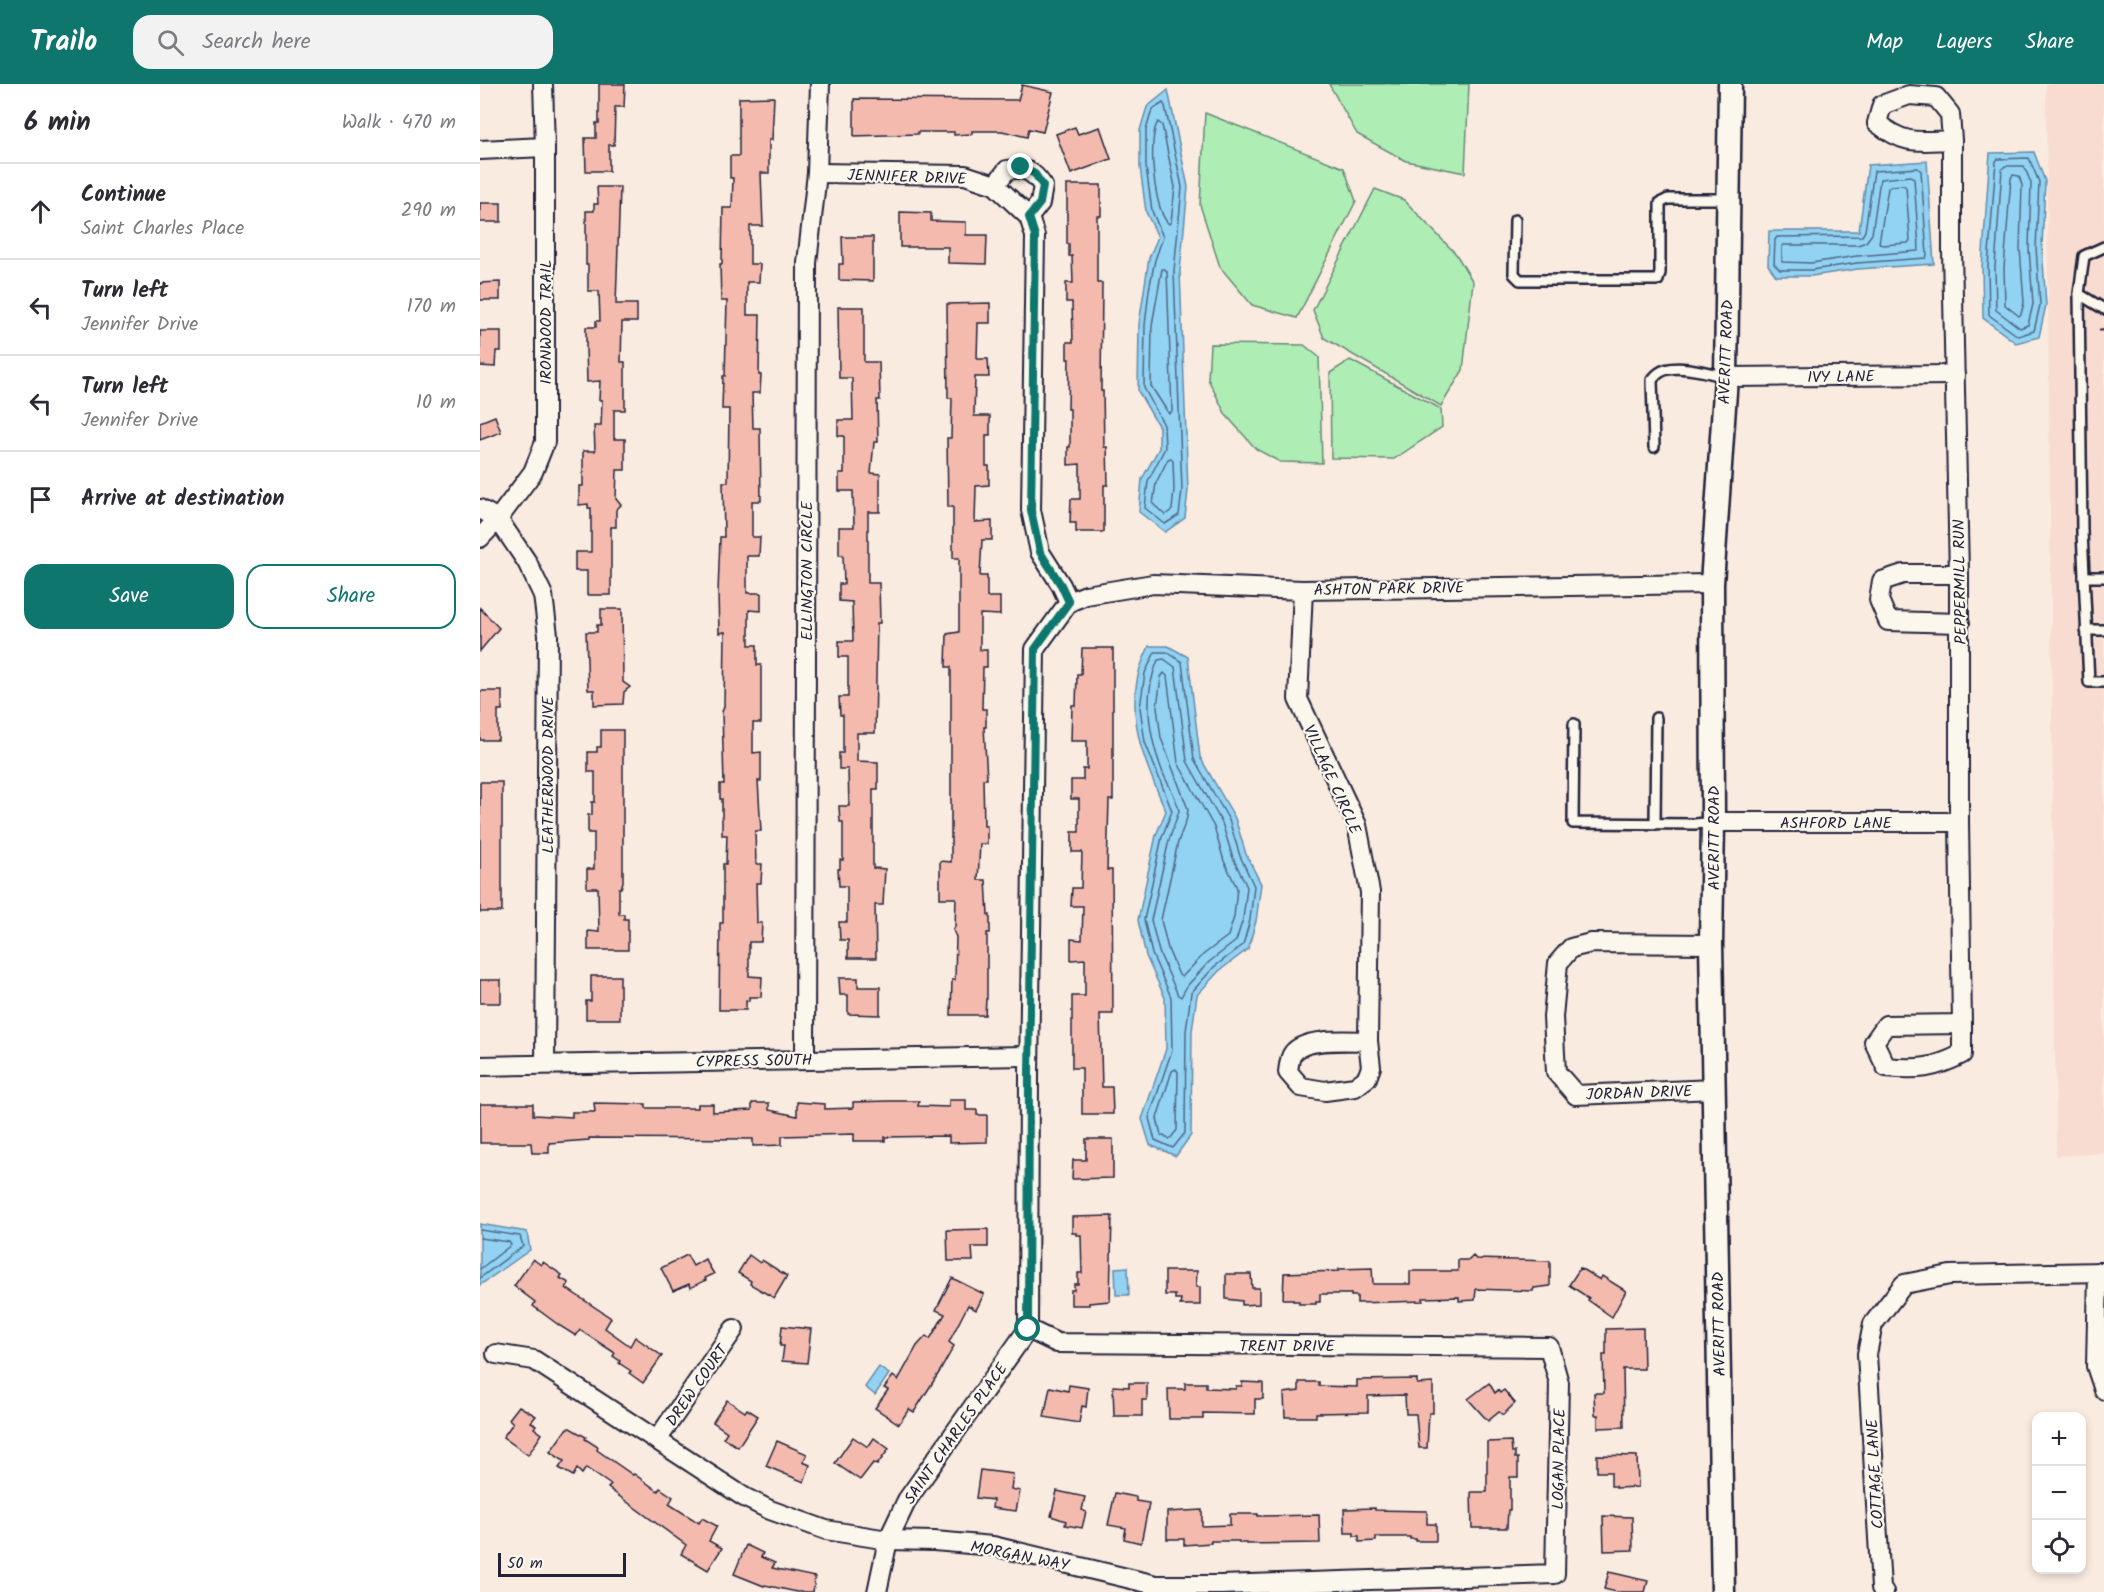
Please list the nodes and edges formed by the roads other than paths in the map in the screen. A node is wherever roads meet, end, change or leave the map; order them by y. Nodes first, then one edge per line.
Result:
1 (543, 84) edge
2 (820, 84) edge
3 (1730, 84) edge
4 (1952, 140) dead end
5 (545, 147) junction
6 (480, 150) edge
7 (817, 173) junction
8 (995, 185) junction
9 (1729, 199) junction
10 (1029, 217) junction
11 (1515, 220) dead end
12 (2104, 247) edge
13 (2079, 294) junction
14 (2104, 309) edge
15 (1955, 375) junction
16 (1726, 377) junction
17 (1654, 447) dead end
18 (480, 509) edge
19 (498, 519) junction
20 (480, 538) edge
21 (1959, 574) junction
22 (2084, 576) junction
23 (2104, 577) edge
24 (1712, 584) junction
25 (1303, 590) junction
26 (1069, 602) junction
27 (1960, 623) junction
28 (2086, 630) junction
29 (2104, 630) edge
30 (2104, 682) edge
31 (1656, 718) dead end
32 (1574, 724) dead end
33 (1713, 822) junction
34 (1959, 822) junction
35 (1655, 824) junction
36 (1711, 944) junction
37 (1962, 1024) junction
38 (1368, 1041) dead end
39 (1029, 1056) junction
40 (805, 1059) junction
41 (545, 1064) junction
42 (480, 1066) edge
43 (1714, 1089) junction
44 (2101, 1272) edge
45 (734, 1329) dead end
46 (1028, 1329) junction
47 (1549, 1347) joint
48 (496, 1354) dead end
49 (2104, 1390) edge
50 (657, 1440) junction
51 (888, 1540) junction
52 (1555, 1574) joint
53 (877, 1592) edge
54 (1723, 1592) edge
55 (1884, 1592) edge

1 - 5 street, IRONWOOD TRAIL
2 - 7 street, ELLINGTON CIRCLE
3 - 9 street, AVERITT ROAD
4 - 15 street, PEPPERMILL RUN
5 - 6 street
5 - 19 street, IRONWOOD TRAIL
7 - 8 street, JENNIFER DRIVE
7 - 40 street, ELLINGTON CIRCLE
8 - 10 street, JENNIFER DRIVE
8 - 10 street
9 - 11 lane
9 - 16 street, AVERITT ROAD
10 - 26 street
12 - 13 lane
13 - 14 lane
13 - 22 lane
15 - 16 street, IVY LANE
15 - 21 street, PEPPERMILL RUN
16 - 17 lane
16 - 24 street, AVERITT ROAD
18 - 19 street, LEATHERWOOD DRIVE
19 - 20 street, IRONWOOD TRAIL
19 - 41 street, LEATHERWOOD DRIVE
21 - 27 street, PEPPERMILL RUN
21 - 27 street
22 - 23 lane
22 - 28 lane
24 - 25 street, ASHTON PARK DRIVE
24 - 33 street, AVERITT ROAD
25 - 26 street, ASHTON PARK DRIVE
25 - 38 street, VILLAGE CIRCLE
26 - 39 street
27 - 34 street, PEPPERMILL RUN
28 - 29 lane
28 - 30 lane
31 - 35 lane
32 - 35 lane
33 - 34 street, ASHFORD LANE
33 - 35 lane
33 - 36 street, AVERITT ROAD
34 - 37 street, PEPPERMILL RUN
36 - 43 street, AVERITT ROAD
36 - 43 street, JORDAN DRIVE
37 - 37 street, PEPPERMILL RUN
39 - 40 street, CYPRESS SOUTH
39 - 46 street
40 - 41 street, CYPRESS SOUTH
41 - 42 street, CYPRESS SOUTH
43 - 54 street, AVERITT ROAD
44 - 49 street
44 - 55 street, COTTAGE LANE
45 - 50 street, DREW COURT
46 - 47 street, TRENT DRIVE
46 - 51 street, SAINT CHARLES PLACE
47 - 52 street, LOGAN PLACE
48 - 50 street, MORGAN WAY
50 - 51 street, MORGAN WAY
51 - 52 street, MORGAN WAY
51 - 53 street, SAINT CHARLES PLACE

